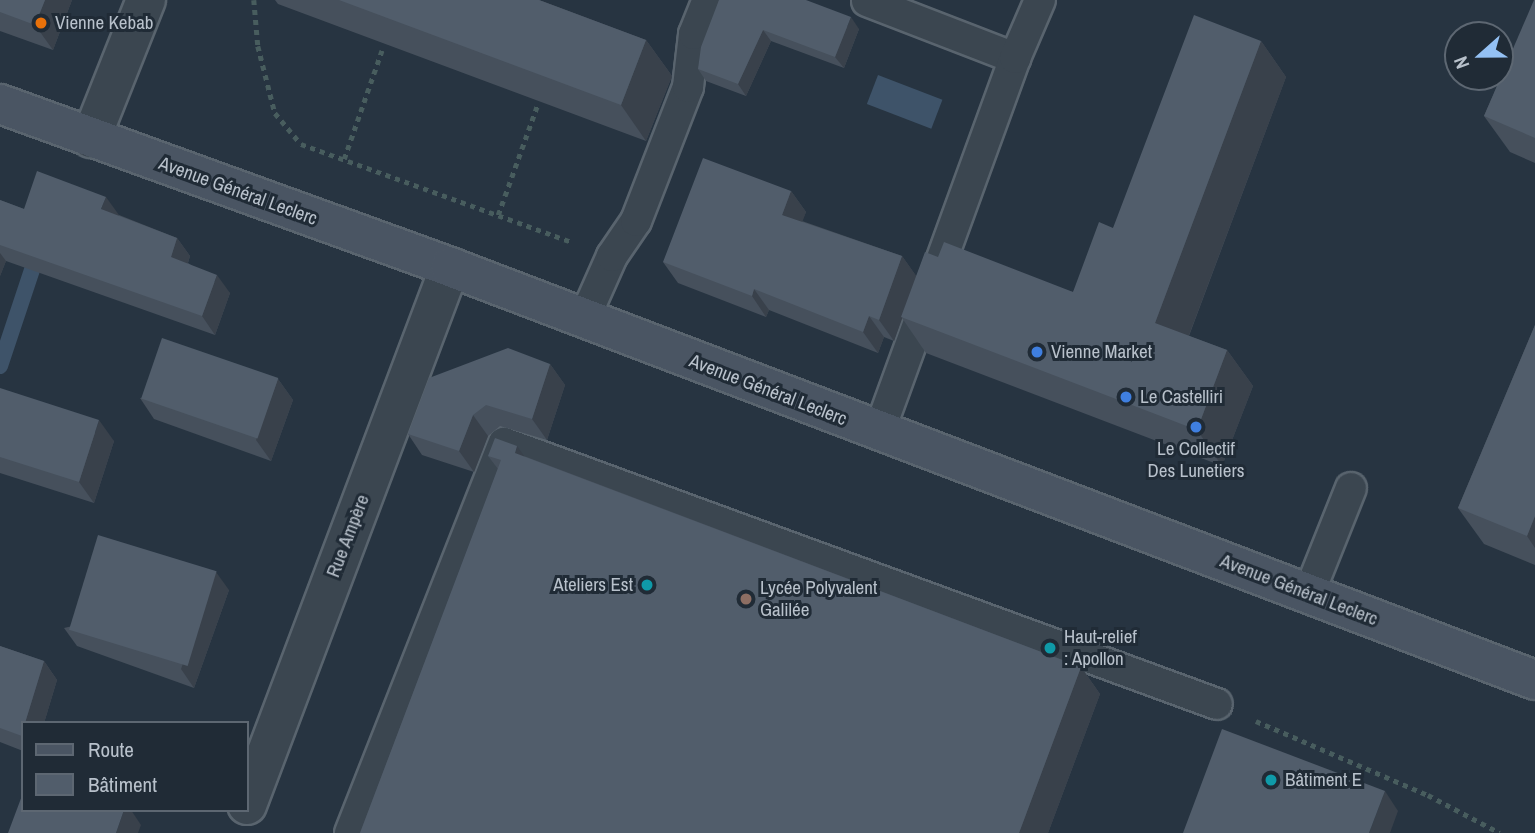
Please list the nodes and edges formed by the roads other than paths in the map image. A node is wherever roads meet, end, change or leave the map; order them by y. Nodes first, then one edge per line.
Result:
1 (146, 0) edge
2 (708, 0) edge
3 (1040, 0) edge
4 (867, 1) edge
5 (1015, 58) junction
6 (0, 104) edge
7 (91, 138) junction
8 (450, 267) junction
9 (584, 319) junction
10 (879, 432) junction
11 (1351, 488) dead end
12 (1309, 593) junction
13 (1535, 680) edge
14 (1217, 704) road end
15 (248, 803) edge
16 (244, 812) edge
17 (236, 833) edge
18 (349, 833) edge

1 - 7 street
2 - 9 lane
3 - 5 lane
4 - 5 lane
5 - 10 lane
6 - 7 main road, Avenue Général Leclerc
7 - 8 main road, Avenue Général Leclerc
8 - 9 main road, Avenue Général Leclerc
8 - 15 street, Rue Ampère
9 - 10 main road, Avenue Général Leclerc
10 - 12 main road, Avenue Général Leclerc
11 - 12 lane
12 - 13 main road, Avenue Général Leclerc
14 - 18 lane
16 - 17 street, Rue Ampère

